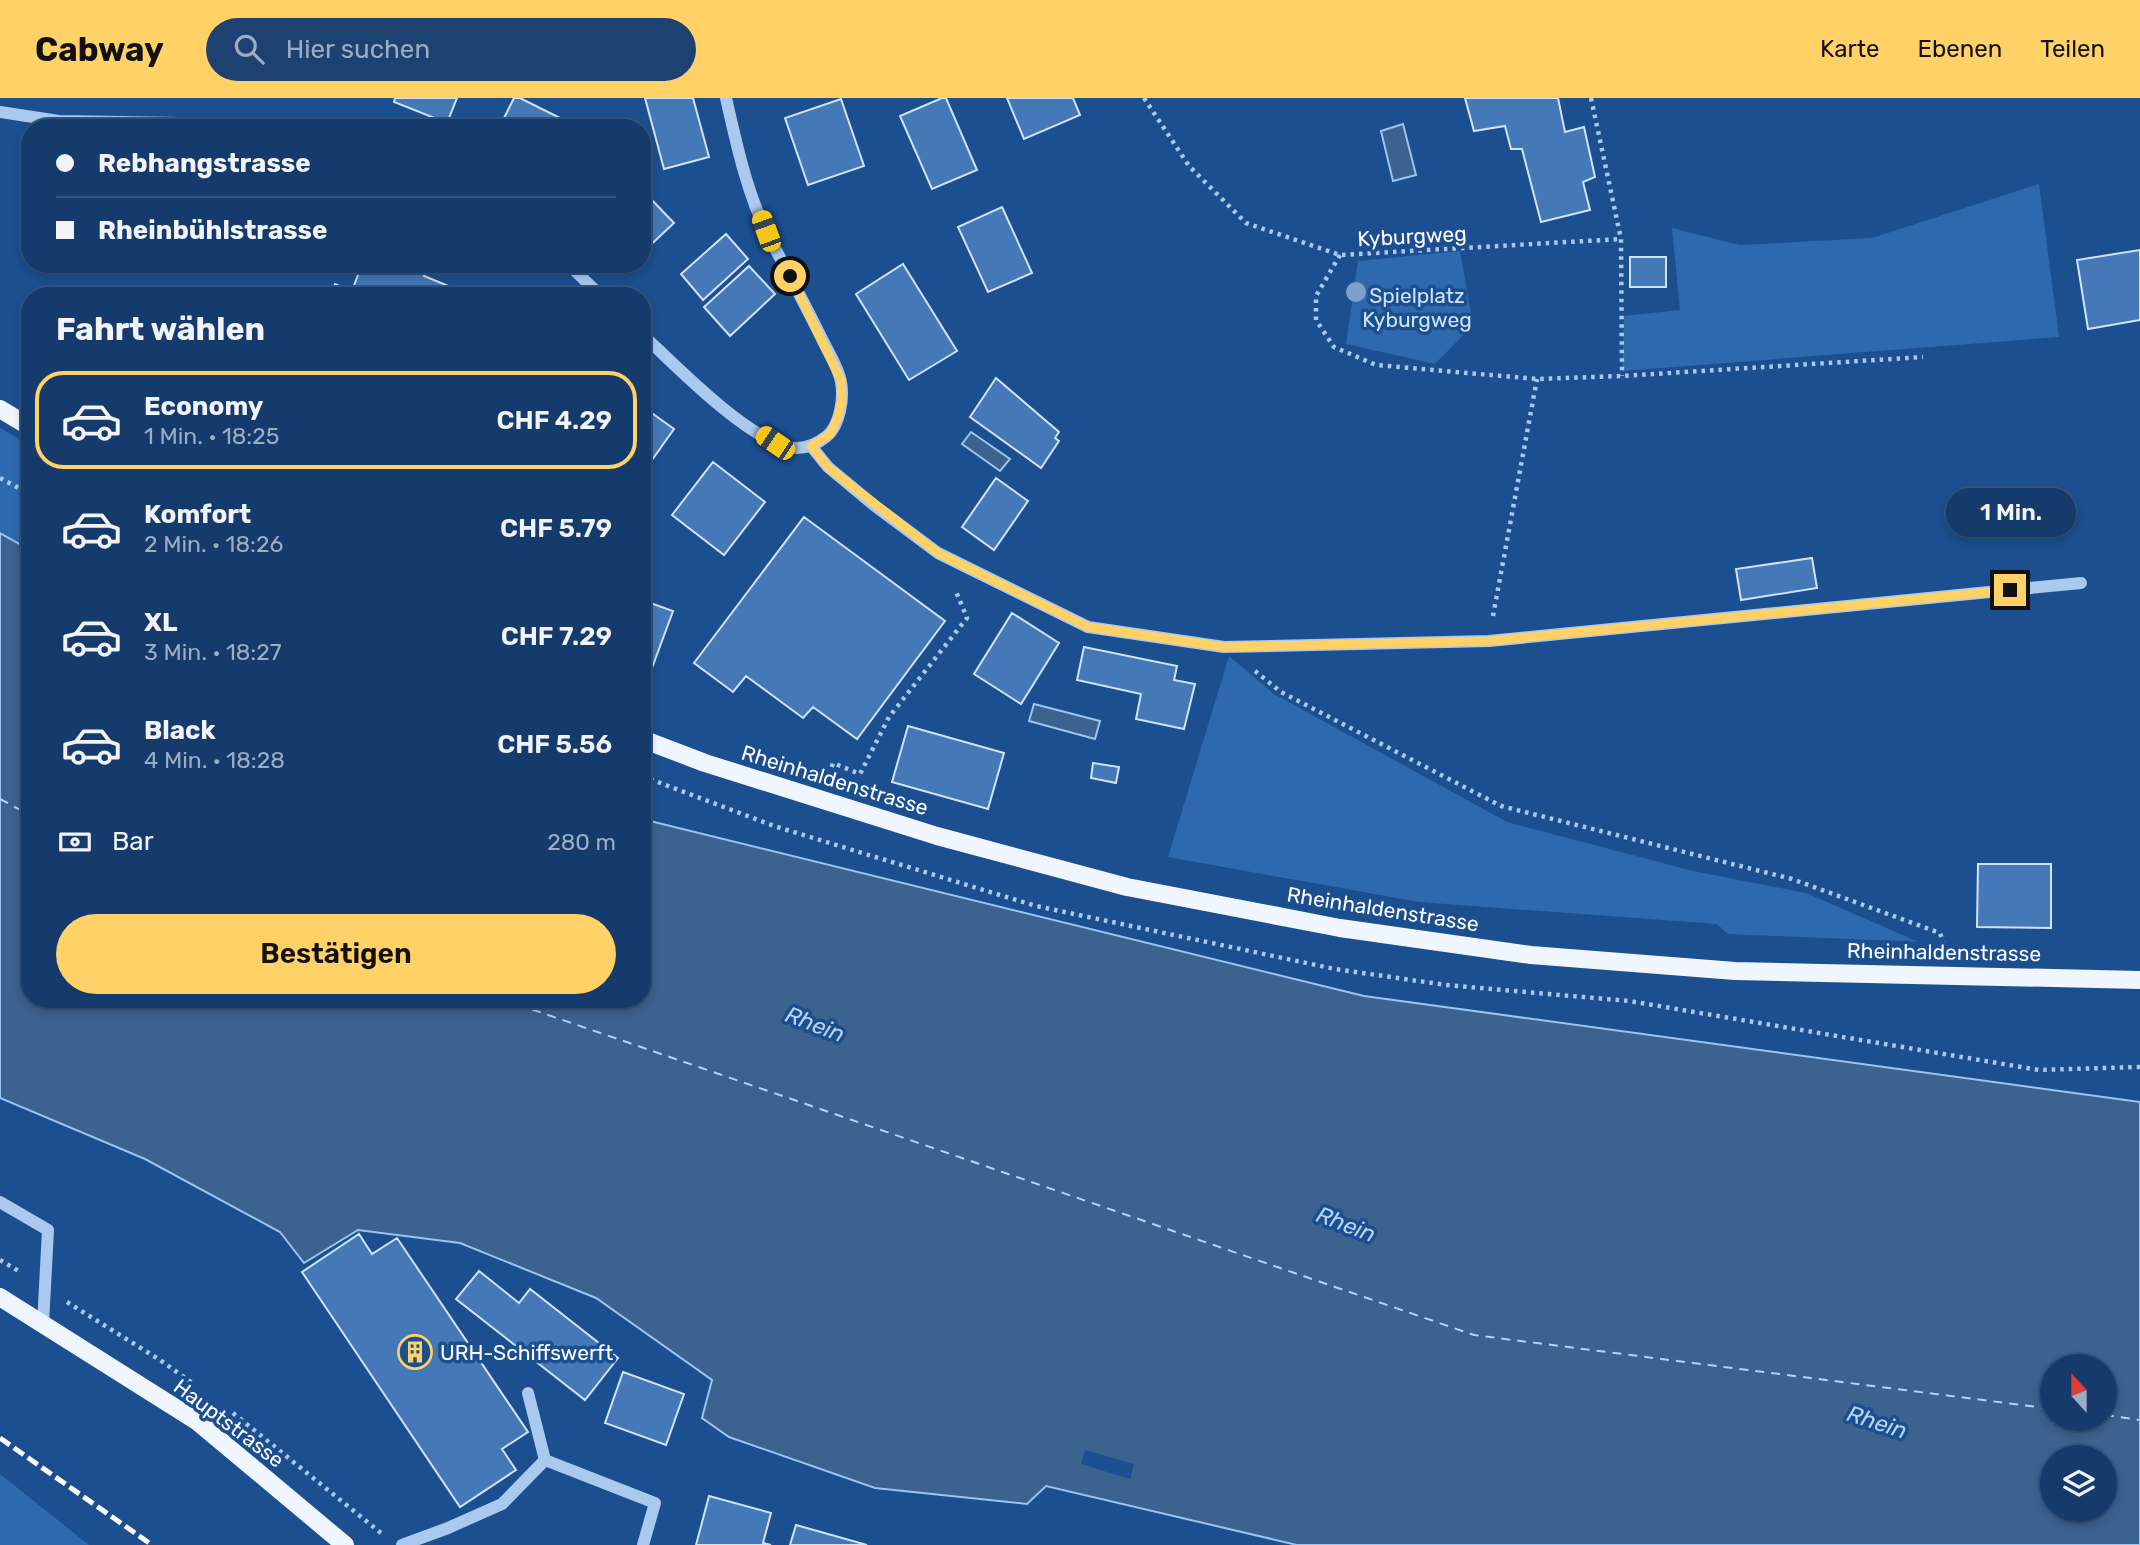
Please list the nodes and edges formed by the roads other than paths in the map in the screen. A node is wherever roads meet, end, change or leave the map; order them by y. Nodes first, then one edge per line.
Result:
1 (726, 98) edge
2 (0, 112) edge
3 (46, 119) edge
4 (577, 273) edge
5 (592, 287) edge
6 (651, 343) edge
7 (0, 410) edge
8 (21, 422) edge
9 (811, 446) junction
10 (2081, 583) dead end
11 (651, 742) edge
12 (2140, 980) edge
13 (0, 1202) edge
14 (0, 1297) edge
15 (43, 1324) junction
16 (528, 1393) dead end
17 (545, 1460) junction
18 (345, 1545) edge
19 (402, 1545) edge
20 (643, 1545) edge

1 - 9 street
2 - 3 street
4 - 5 street
6 - 9 street
7 - 8 main road
9 - 10 street
11 - 12 main road, Rheinhaldenstrasse
13 - 15 street
14 - 15 main road, Hauptstrasse
15 - 18 main road, Hauptstrasse
16 - 17 street
17 - 19 street
17 - 20 street

